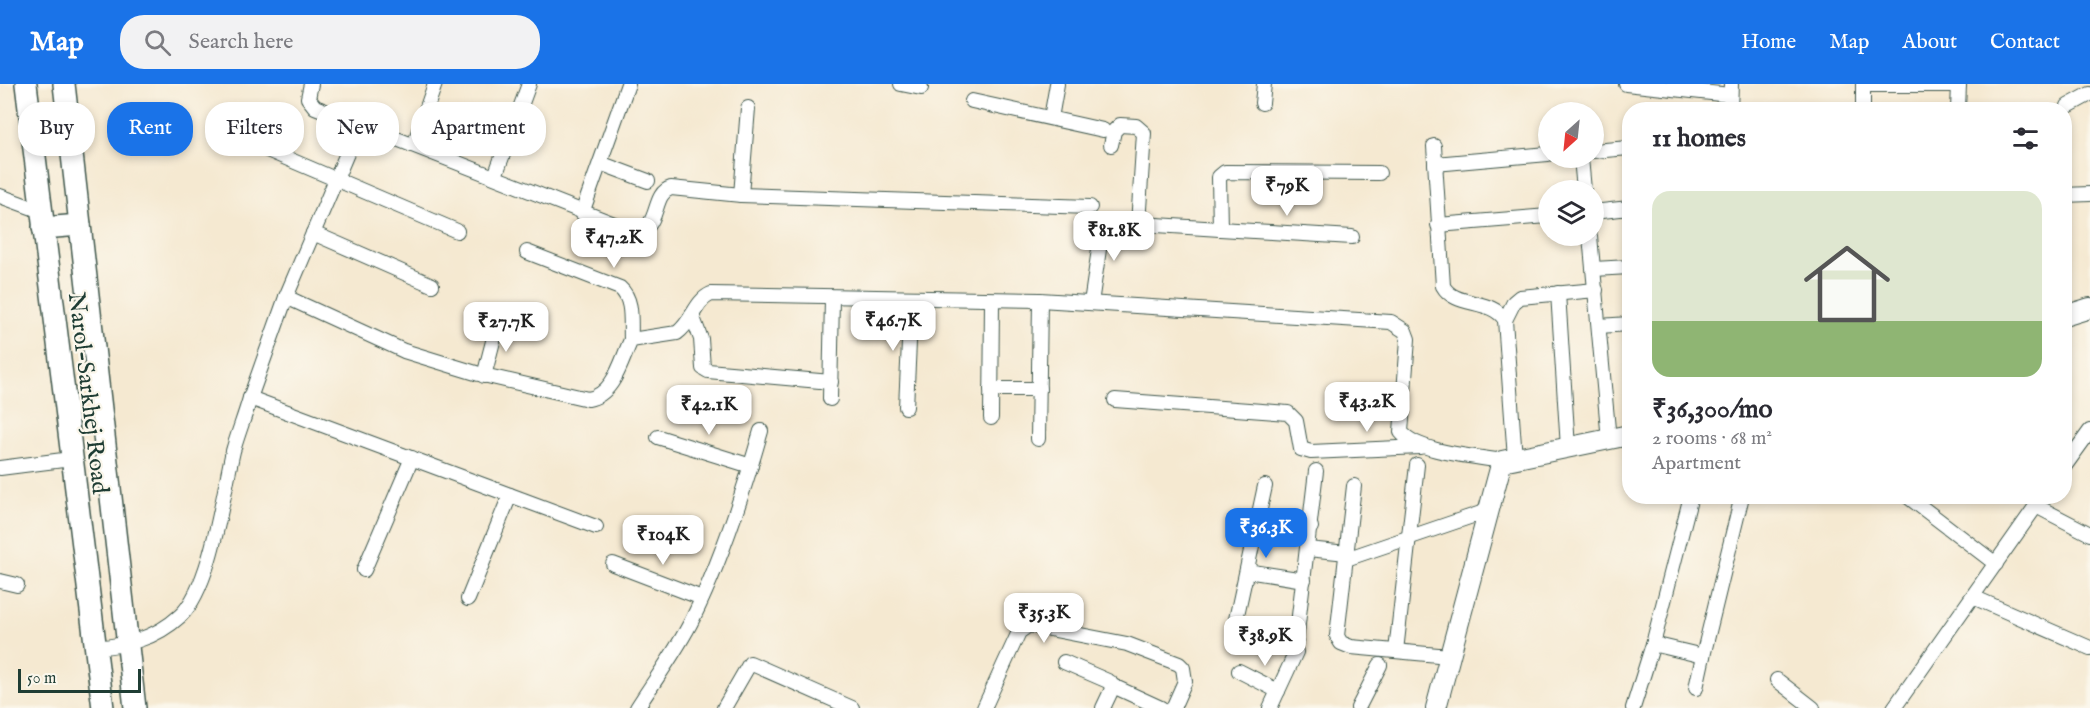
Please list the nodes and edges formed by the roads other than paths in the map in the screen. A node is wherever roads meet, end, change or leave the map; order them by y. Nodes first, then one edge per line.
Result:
1 (26, 84) edge
2 (64, 84) edge
3 (311, 84) edge
4 (435, 84) edge
5 (530, 84) edge
6 (628, 84) edge
7 (901, 84) edge
8 (1057, 84) edge
9 (1264, 84) edge
10 (1626, 84) edge
11 (1863, 84) edge
12 (1959, 84) edge
13 (921, 88) dead end
14 (2090, 94) edge
15 (1731, 96) edge
16 (972, 101) dead end
17 (429, 102) edge
18 (1863, 102) edge
19 (1958, 102) edge
20 (1262, 103) dead end
21 (2072, 104) edge
22 (316, 106) edge
23 (748, 108) dead end
24 (1051, 118) junction
25 (1103, 130) dead end
26 (1111, 145) dead end
27 (1434, 146) dead end
28 (1622, 149) edge
29 (1604, 150) edge
30 (1538, 155) edge
31 (283, 156) edge
32 (345, 156) edge
33 (443, 156) edge
34 (600, 163) junction
35 (1435, 164) junction
36 (1379, 173) dead end
37 (495, 176) junction
38 (336, 178) junction
39 (648, 181) dead end
40 (2090, 194) edge
41 (741, 195) junction
42 (2072, 195) edge
43 (0, 196) edge
44 (1090, 207) dead end
45 (1622, 209) edge
46 (1604, 211) edge
47 (582, 213) junction
48 (1538, 217) edge
49 (42, 220) junction
50 (1138, 224) junction
51 (80, 225) junction
52 (1438, 225) junction
53 (1220, 229) junction
54 (457, 231) dead end
55 (313, 233) junction
56 (1352, 237) dead end
57 (1591, 246) edge
58 (527, 252) dead end
59 (1622, 267) edge
60 (1594, 269) junction
61 (432, 285) dead end
62 (1596, 290) junction
63 (1558, 293) junction
64 (286, 297) junction
65 (832, 298) junction
66 (911, 299) junction
67 (992, 300) junction
68 (1040, 300) junction
69 (1091, 303) junction
70 (2090, 308) edge
71 (2072, 314) edge
72 (692, 315) junction
73 (1505, 320) junction
74 (498, 322) dead end
75 (1622, 324) edge
76 (1599, 326) junction
77 (631, 340) junction
78 (484, 376) junction
79 (831, 382) junction
80 (991, 389) junction
81 (1039, 389) junction
82 (250, 398) junction
83 (830, 399) dead end
84 (1115, 400) dead end
85 (906, 407) dead end
86 (991, 418) dead end
87 (761, 431) dead end
88 (2090, 431) edge
89 (658, 437) dead end
90 (1622, 437) edge
91 (1038, 439) dead end
92 (1609, 440) junction
93 (1425, 446) junction
94 (1568, 448) junction
95 (2072, 456) edge
96 (412, 458) junction
97 (71, 459) junction
98 (1509, 460) junction
99 (1418, 465) dead end
100 (751, 466) junction
101 (0, 468) edge
102 (1316, 471) dead end
103 (1265, 486) dead end
104 (1354, 486) dead end
105 (510, 495) junction
106 (1689, 504) edge
107 (1740, 504) edge
108 (1917, 504) edge
109 (2037, 504) edge
110 (2044, 504) edge
111 (1487, 511) junction
112 (1258, 518) junction
113 (596, 527) dead end
114 (1311, 527) junction
115 (2090, 534) edge
116 (1409, 538) junction
117 (1308, 549) junction
118 (1346, 556) junction
119 (613, 564) dead end
120 (1996, 564) junction
121 (364, 570) dead end
122 (1247, 572) junction
123 (1304, 580) junction
124 (0, 581) edge
125 (17, 585) dead end
126 (1973, 597) junction
127 (702, 598) junction
128 (468, 599) dead end
129 (1235, 624) dead end
130 (1653, 644) junction
131 (128, 645) junction
132 (95, 648) junction
133 (2090, 648) edge
134 (1396, 651) junction
135 (1449, 656) junction
136 (1703, 656) junction
137 (1064, 663) dead end
138 (1380, 665) dead end
139 (1239, 671) dead end
140 (1777, 680) dead end
141 (1113, 686) junction
142 (1696, 688) dead end
143 (1278, 691) junction
144 (100, 703) edge
145 (135, 708) edge
146 (637, 708) edge
147 (724, 708) edge
148 (852, 708) edge
149 (984, 708) edge
150 (1103, 708) edge
151 (1161, 708) edge
152 (1173, 708) edge
153 (1270, 708) edge
154 (1358, 708) edge
155 (1436, 708) edge
156 (1633, 708) edge
157 (1813, 708) edge
158 (1894, 708) edge

1 - 49 main road, Narol-Sarkhej Road
2 - 51 main road, Narol-Sarkhej Road
3 - 22 street
4 - 17 street
5 - 37 street
6 - 34 street
7 - 13 street
8 - 24 street
9 - 20 street
10 - 15 street
11 - 12 street
11 - 18 street
12 - 19 street
14 - 21 street
16 - 24 street
23 - 41 street
24 - 25 street
26 - 50 street
27 - 35 street
28 - 29 street
30 - 35 street
31 - 38 street
32 - 38 street
33 - 37 street
34 - 39 street
34 - 47 street
35 - 52 street
36 - 53 street
37 - 47 street
38 - 54 street
38 - 55 street
40 - 42 street
41 - 44 street
41 - 47 street
43 - 49 street
45 - 46 street
48 - 52 street
49 - 51 main road
49 - 97 main road, Narol-Sarkhej Road
50 - 53 street
50 - 69 street
51 - 131 main road, Narol-Sarkhej Road
52 - 73 street
53 - 56 street
55 - 61 street
55 - 64 street
57 - 60 street
58 - 77 street
59 - 60 street
60 - 62 street
62 - 63 street
62 - 76 street
63 - 73 street
63 - 94 street
64 - 78 street
64 - 82 street
65 - 66 street
65 - 72 street
65 - 79 street
66 - 67 street
66 - 85 street
67 - 68 street
67 - 80 street
68 - 69 street
68 - 81 street
69 - 93 street
70 - 71 street
72 - 77 street
72 - 79 street
73 - 98 street
74 - 78 street
75 - 76 street
76 - 92 street
77 - 78 street
79 - 83 street
80 - 81 street
80 - 86 street
81 - 91 street
82 - 96 street
82 - 131 street
84 - 93 street
87 - 100 street
88 - 95 street
89 - 100 street
90 - 92 street
92 - 94 street
93 - 98 street
94 - 98 street
96 - 105 street
96 - 121 street
97 - 101 street
97 - 132 main road, Narol-Sarkhej Road
98 - 111 street
99 - 116 street
100 - 127 street
102 - 114 street
103 - 112 street
104 - 118 street
105 - 113 street
105 - 128 street
106 - 130 street
107 - 136 street
108 - 120 street
109 - 120 street
110 - 115 street
111 - 116 street
111 - 135 street
112 - 114 street
112 - 122 street
114 - 117 street
116 - 118 street
116 - 134 street
117 - 118 street
117 - 123 street
118 - 134 street
119 - 127 street
120 - 126 street
122 - 123 street
122 - 129 street
123 - 143 street
124 - 125 street
126 - 133 street
126 - 158 street
127 - 146 street
130 - 136 street
130 - 156 street
131 - 132 street
131 - 145 main road, Narol-Sarkhej Road
132 - 144 main road, Narol-Sarkhej Road
134 - 135 street
135 - 155 street
136 - 142 street
137 - 141 street
138 - 154 street
139 - 143 street
140 - 157 street
141 - 150 street
141 - 151 street
143 - 153 street
147 - 148 street
149 - 152 street

